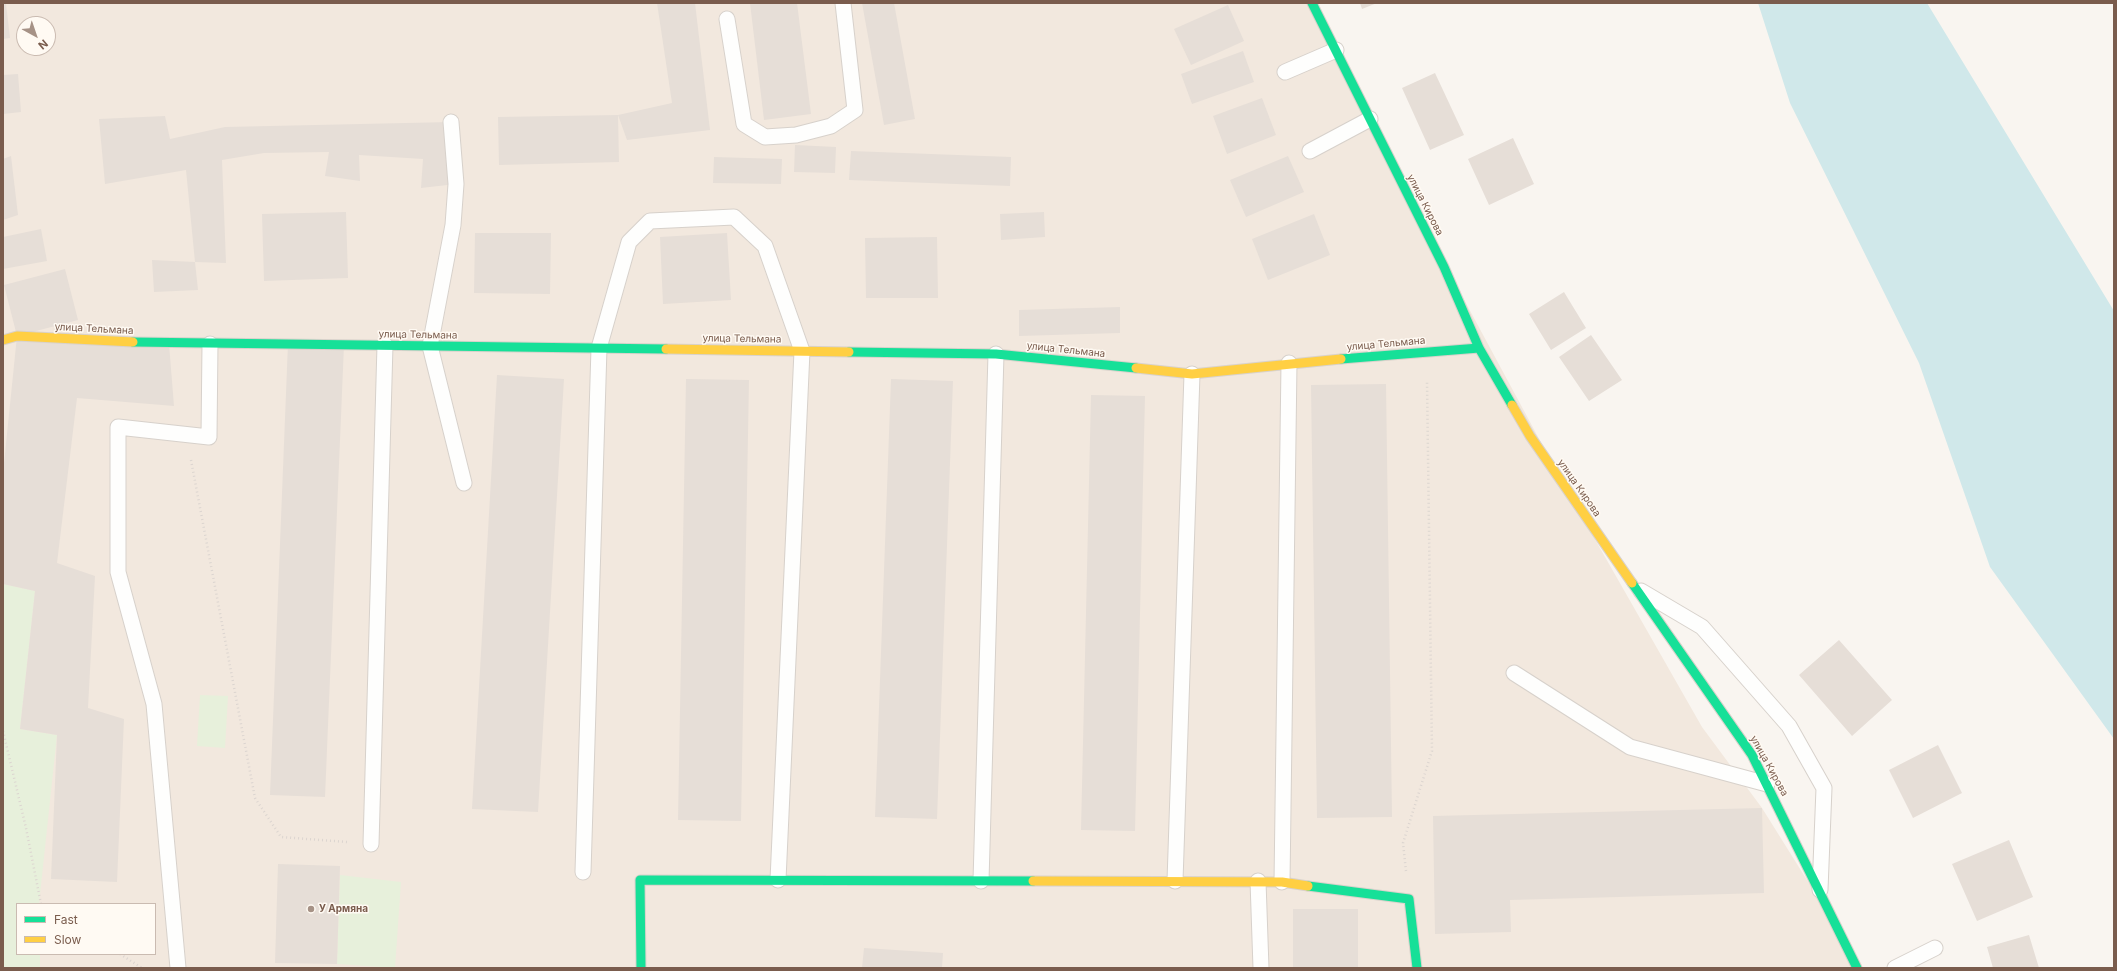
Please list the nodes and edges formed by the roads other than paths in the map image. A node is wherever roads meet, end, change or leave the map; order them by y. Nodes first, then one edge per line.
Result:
1 (843, 3) edge
2 (1312, 3) edge
3 (727, 19) dead end
4 (1336, 50) junction
5 (1285, 72) dead end
6 (1370, 119) junction
7 (451, 122) dead end
8 (1310, 151) dead end
9 (3, 340) edge
10 (210, 344) junction
11 (385, 345) junction
12 (430, 346) junction
13 (599, 348) junction
14 (1478, 348) junction
15 (802, 351) junction
16 (996, 354) junction
17 (1289, 363) junction
18 (1192, 374) junction
19 (464, 483) dead end
20 (1636, 588) junction
21 (1514, 673) dead end
22 (1767, 784) junction
23 (370, 844) dead end
24 (583, 872) dead end
25 (778, 880) junction
26 (981, 881) junction
27 (1175, 881) junction
28 (1258, 881) junction
29 (1282, 882) junction
30 (1820, 890) junction
31 (1934, 948) dead end
32 (178, 968) edge
33 (641, 968) edge
34 (1261, 968) edge
35 (1417, 968) edge
36 (1857, 968) edge
37 (1895, 968) edge

1 - 3 lane
2 - 4 street, улица Кирова
4 - 5 lane
4 - 6 street, улица Кирова
6 - 8 lane
6 - 14 street, улица Кирова
7 - 12 lane
9 - 10 street, улица Тельмана
10 - 11 street, улица Тельмана
10 - 32 lane
11 - 12 street, улица Тельмана
11 - 23 lane
12 - 13 street, улица Тельмана
12 - 19 lane
13 - 15 street, улица Тельмана
13 - 15 lane
13 - 24 lane
14 - 17 street, улица Тельмана
14 - 20 street, улица Кирова
15 - 16 street, улица Тельмана
15 - 25 lane
16 - 18 street, улица Тельмана
16 - 26 lane
17 - 18 street, улица Тельмана
17 - 29 lane
18 - 27 lane
20 - 22 street, улица Кирова
20 - 30 lane
21 - 22 lane
22 - 30 street, улица Кирова
25 - 26 street
25 - 33 street
26 - 27 street
27 - 28 street
28 - 29 street
28 - 34 lane
29 - 35 street
30 - 36 street, улица Кирова
31 - 37 lane

